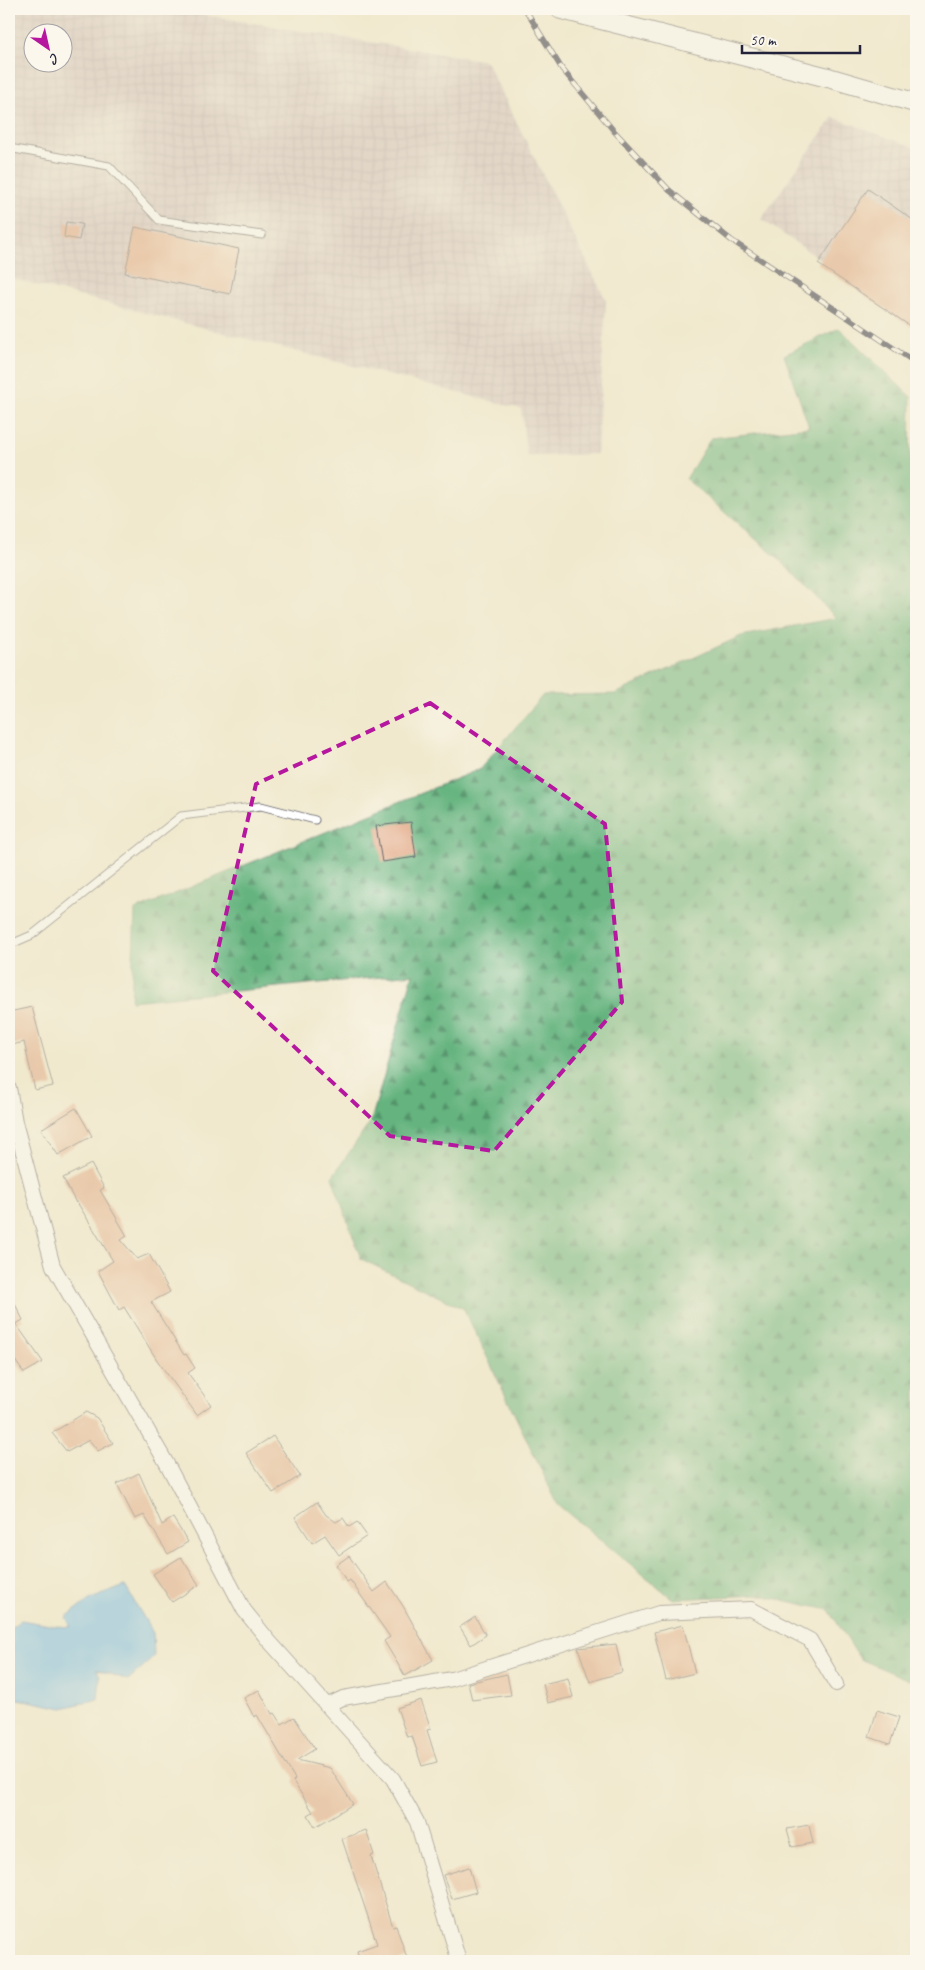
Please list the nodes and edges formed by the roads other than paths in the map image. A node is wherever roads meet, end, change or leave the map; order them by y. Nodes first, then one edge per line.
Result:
1 (567, 10) edge
2 (916, 104) edge
3 (9, 148) edge
4 (262, 236) dead end
5 (315, 820) dead end
6 (9, 945) edge
7 (9, 1088) edge
8 (11, 1110) edge
9 (836, 1684) dead end
10 (328, 1705) junction
11 (459, 1961) edge

1 - 2 street
3 - 4 lane
5 - 6 lane
7 - 8 street
8 - 10 street
9 - 10 street
10 - 11 street

